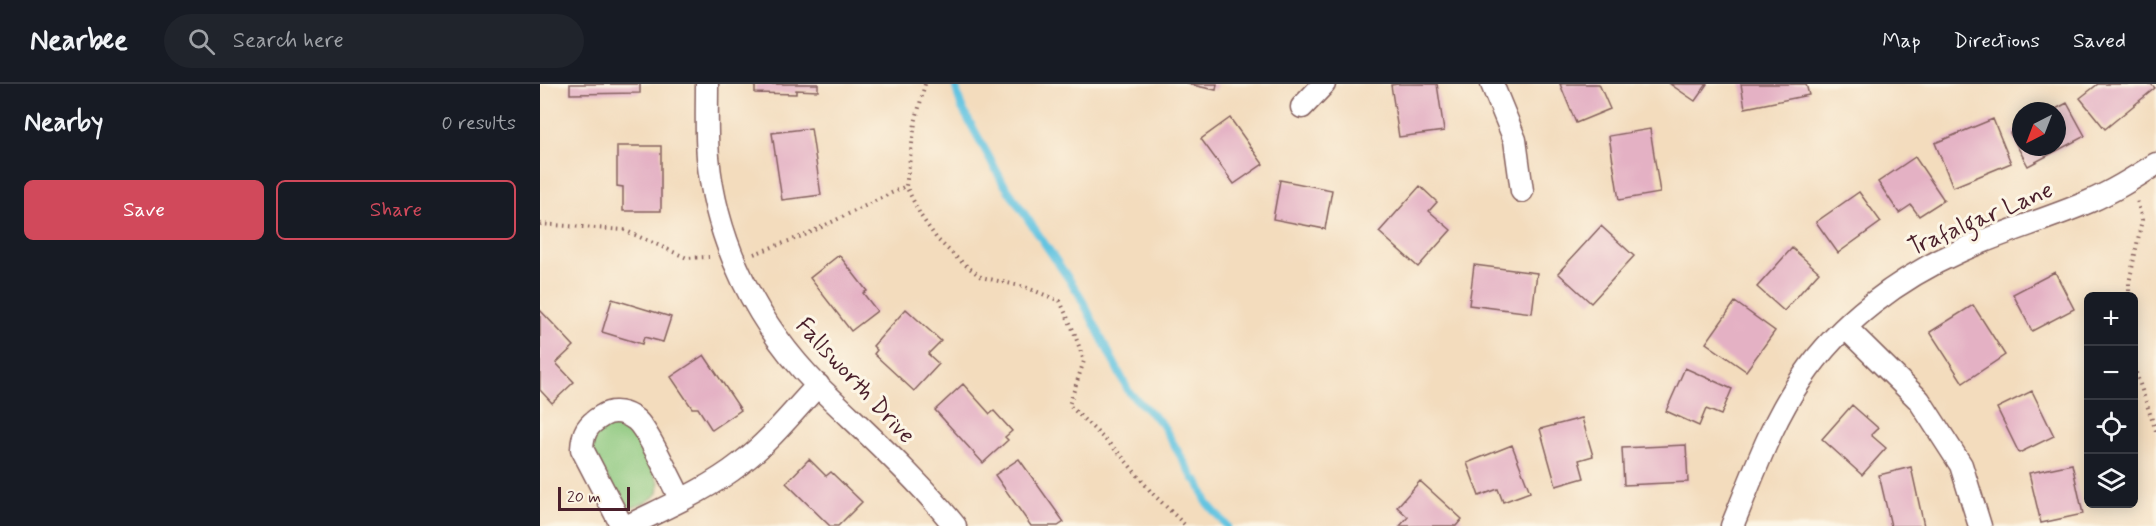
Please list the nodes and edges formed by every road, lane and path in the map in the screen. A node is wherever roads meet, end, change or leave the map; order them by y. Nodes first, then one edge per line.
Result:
1 (707, 84) edge
2 (925, 84) edge
3 (1324, 84) edge
4 (1492, 84) edge
5 (1302, 107) dead end
6 (2156, 164) edge
7 (2132, 179) junction
8 (906, 186) junction
9 (1522, 191) dead end
10 (540, 224) edge
11 (749, 255) dead end
12 (712, 257) dead end
13 (2129, 292) edge
14 (1846, 328) junction
15 (2138, 381) edge
16 (818, 385) junction
17 (2156, 431) edge
18 (681, 500) junction
19 (622, 526) edge
20 (628, 526) edge
21 (955, 526) edge
22 (1186, 526) edge
23 (1732, 526) edge
24 (1980, 526) edge

1 - 16 street, Fallsworth Drive
2 - 8 path
3 - 5 street
4 - 9 street
6 - 7 street, Trafalgar Lane
7 - 13 path
7 - 14 street, Trafalgar Lane
8 - 11 path
8 - 22 path
10 - 12 path
14 - 23 street, Trafalgar Lane
14 - 24 street
15 - 17 path
16 - 18 street
16 - 21 street, Fallsworth Drive
18 - 19 street
18 - 20 street

